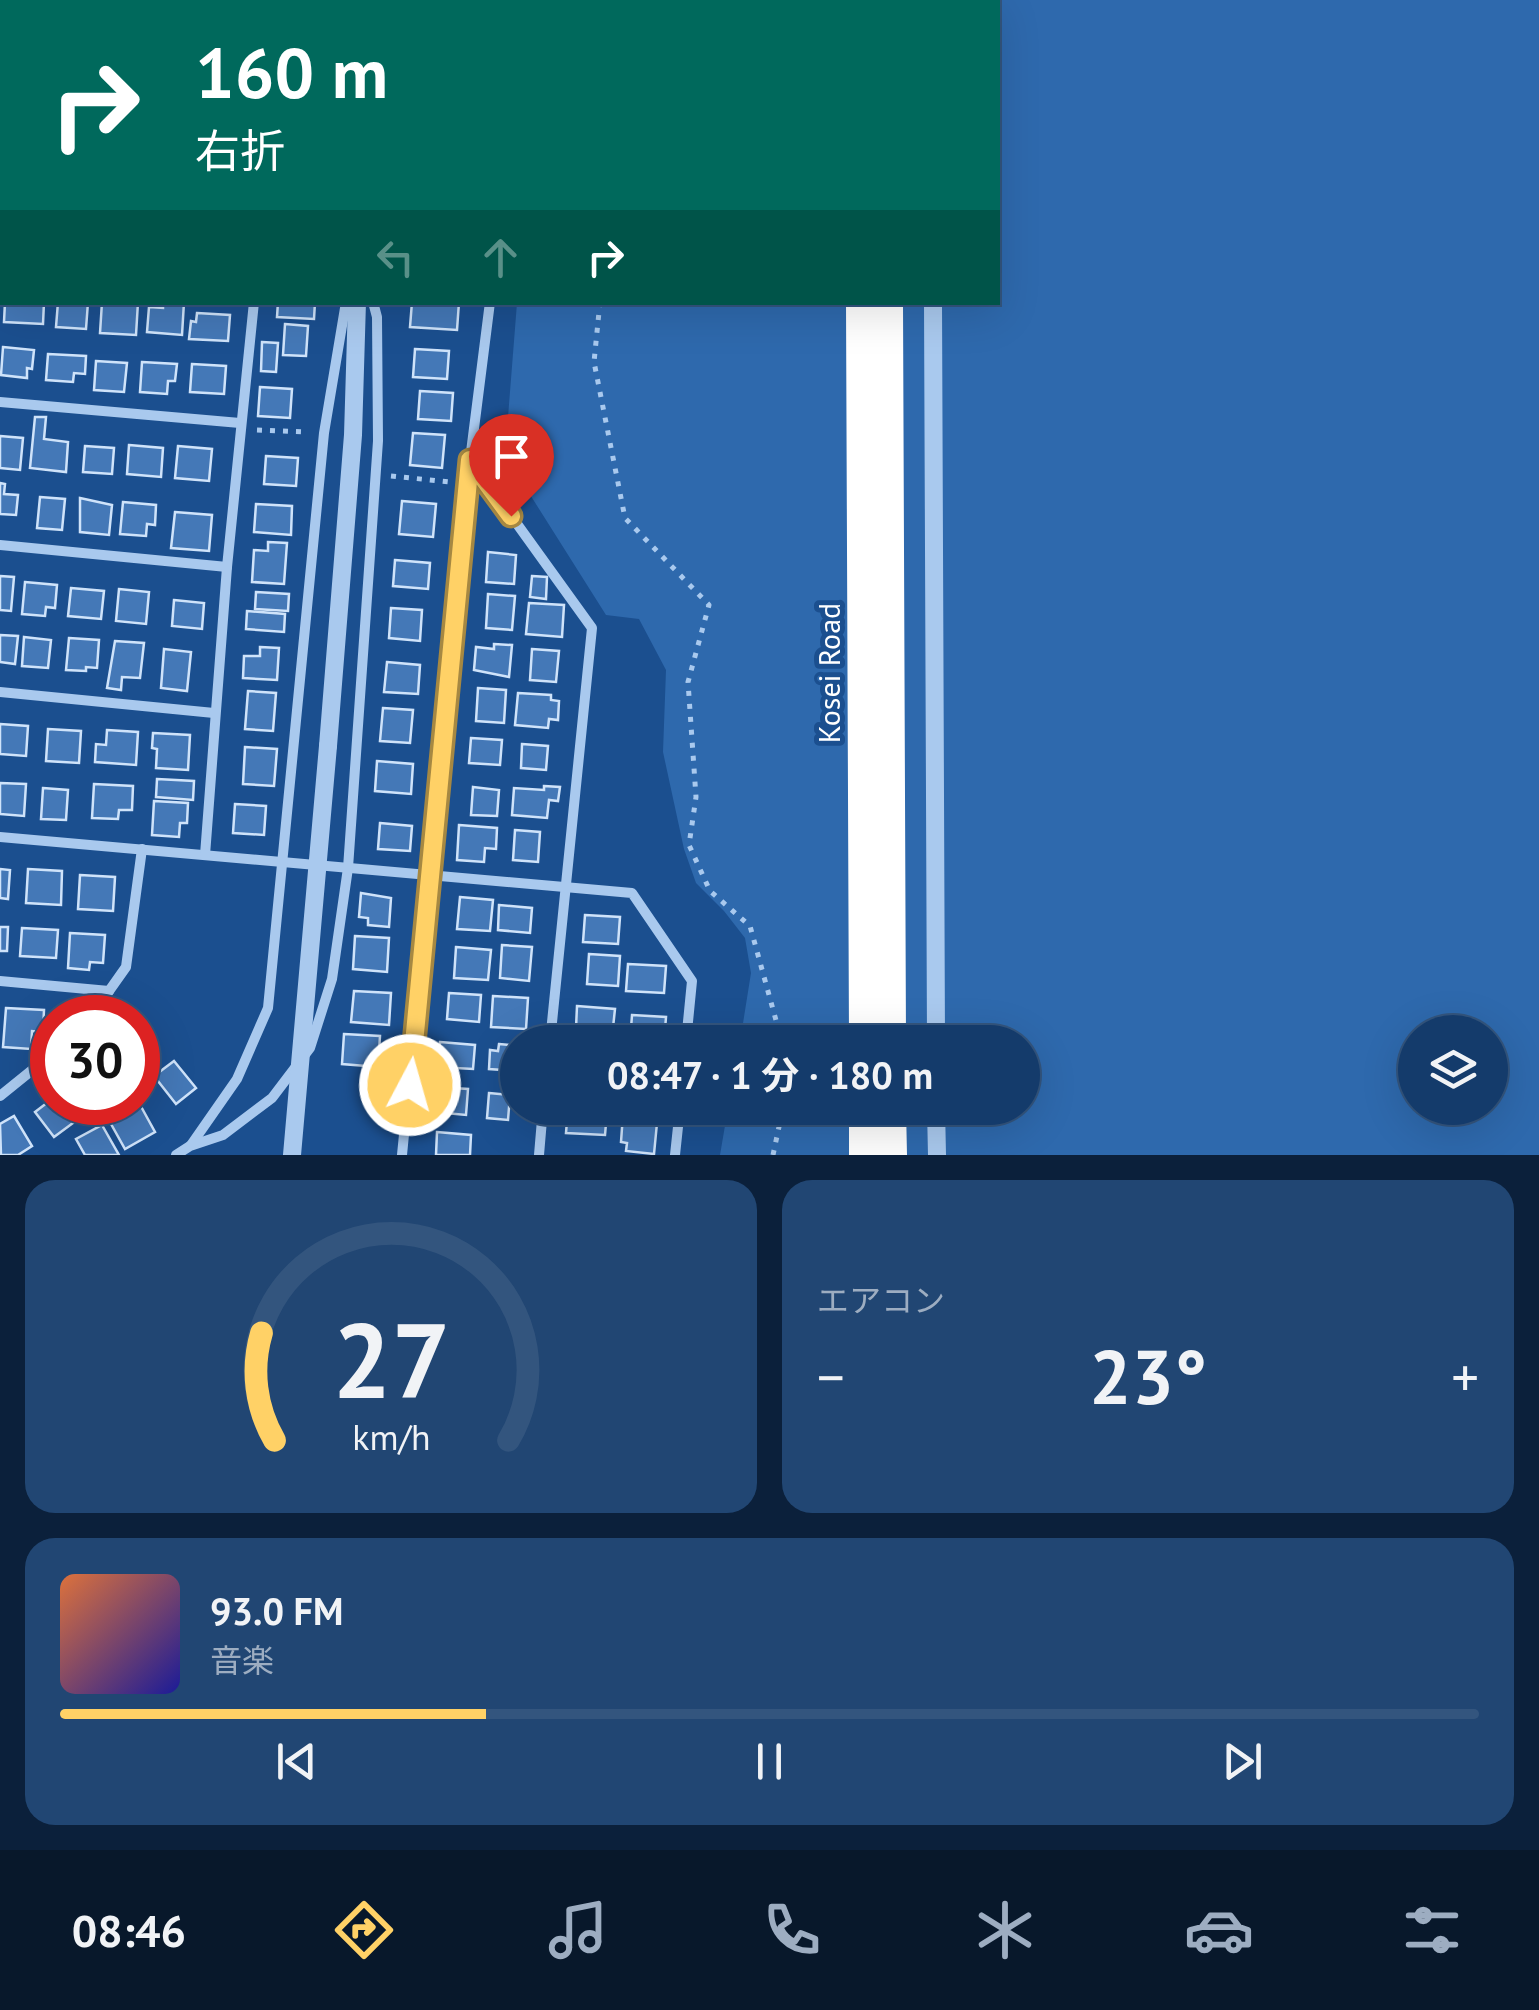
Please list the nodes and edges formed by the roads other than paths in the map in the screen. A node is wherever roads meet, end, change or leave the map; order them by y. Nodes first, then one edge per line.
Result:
1 (254, 305) edge
2 (345, 305) edge
3 (357, 305) edge
4 (373, 305) edge
5 (490, 305) edge
6 (860, 305) edge
7 (888, 305) edge
8 (933, 305) edge
9 (0, 402) edge
10 (240, 426) junction
11 (470, 460) junction
12 (0, 545) edge
13 (226, 567) junction
14 (0, 692) edge
15 (214, 713) junction
16 (0, 837) edge
17 (142, 850) junction
18 (205, 855) junction
19 (283, 862) junction
20 (348, 868) junction
21 (431, 876) junction
22 (565, 887) junction
23 (0, 981) edge
24 (109, 991) junction
25 (106, 995) edge
26 (552, 1025) edge
27 (688, 1025) edge
28 (864, 1025) edge
29 (891, 1025) edge
30 (936, 1025) edge
31 (30, 1072) edge
32 (0, 1096) edge
33 (542, 1125) edge
34 (678, 1125) edge
35 (864, 1125) edge
36 (892, 1125) edge
37 (936, 1125) edge
38 (190, 1146) junction
39 (176, 1155) edge
40 (292, 1155) edge
41 (402, 1155) edge
42 (539, 1155) edge
43 (675, 1155) edge
44 (864, 1155) edge
45 (892, 1155) edge
46 (936, 1155) edge

1 - 10 street
2 - 19 street
3 - 40 street, bridge
4 - 20 street
5 - 11 street
6 - 28 highway, Kosei Road
7 - 29 highway, Kosei Road
8 - 30 street
9 - 10 street
10 - 13 street
11 - 21 street
11 - 22 street
12 - 13 street
13 - 15 street
14 - 15 street
15 - 18 street
16 - 17 street
17 - 18 street
17 - 24 street
18 - 19 street
19 - 20 street
19 - 38 street
20 - 21 street
20 - 38 street
21 - 22 street
21 - 41 street
22 - 26 street
22 - 27 street
23 - 24 street
24 - 25 street
31 - 32 street
33 - 42 street
34 - 43 street
35 - 44 highway
36 - 45 highway
37 - 46 street
38 - 39 street

